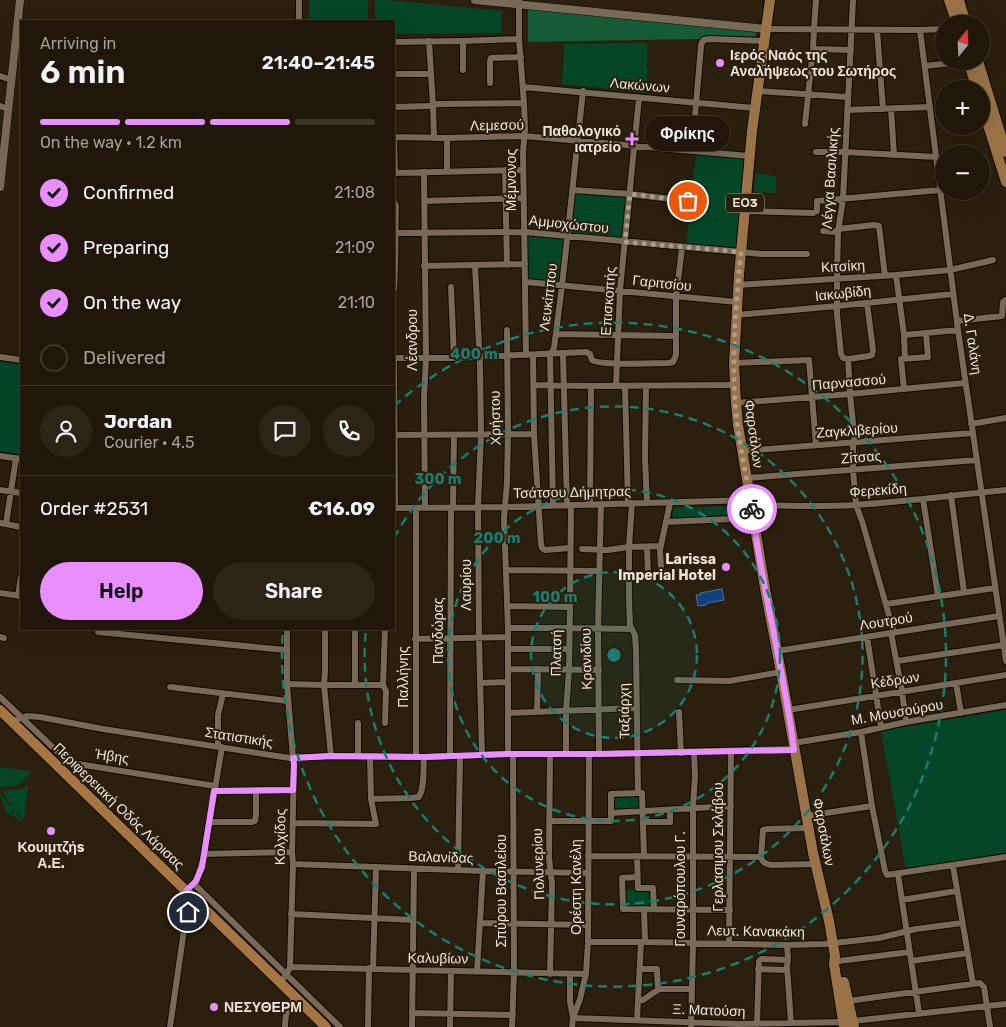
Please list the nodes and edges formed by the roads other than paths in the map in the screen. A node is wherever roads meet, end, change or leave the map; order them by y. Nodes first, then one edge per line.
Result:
1 (20, 0) edge
2 (300, 0) edge
3 (475, 0) edge
4 (770, 0) edge
5 (816, 0) edge
6 (853, 0) edge
7 (949, 0) edge
8 (958, 0) edge
9 (519, 2) edge
10 (954, 15) edge
11 (963, 15) edge
12 (299, 20) edge
13 (766, 29) junction
14 (935, 29) edge
15 (814, 30) junction
16 (851, 30) junction
17 (877, 30) junction
18 (920, 30) junction
19 (519, 39) junction
20 (429, 41) junction
21 (463, 41) junction
22 (764, 41) junction
23 (395, 42) edge
24 (813, 49) junction
25 (850, 50) junction
26 (521, 57) junction
27 (935, 65) edge
28 (925, 66) junction
29 (464, 70) dead end
30 (981, 70) edge
31 (395, 74) edge
32 (431, 74) junction
33 (0, 76) edge
34 (12, 80) junction
35 (490, 83) dead end
36 (523, 87) junction
37 (757, 91) junction
38 (583, 92) junction
39 (808, 95) junction
40 (847, 97) junction
41 (639, 98) junction
42 (696, 102) junction
43 (524, 103) junction
44 (433, 105) junction
45 (0, 106) edge
46 (395, 106) edge
47 (930, 107) junction
48 (754, 108) junction
49 (9, 109) junction
50 (883, 109) junction
51 (891, 109) junction
52 (847, 110) junction
53 (805, 124) dead end
54 (990, 131) edge
55 (524, 136) junction
56 (395, 137) edge
57 (434, 138) junction
58 (447, 138) junction
59 (578, 140) junction
60 (634, 145) junction
61 (935, 149) edge
62 (692, 150) junction
63 (816, 152) dead end
64 (845, 152) junction
65 (1006, 152) edge
66 (894, 155) junction
67 (750, 156) junction
68 (935, 157) edge
69 (505, 170) junction
70 (523, 170) junction
71 (1, 171) edge
72 (424, 172) junction
73 (447, 172) junction
74 (395, 173) edge
75 (1006, 182) edge
76 (0, 187) edge
77 (572, 190) junction
78 (935, 190) edge
79 (630, 194) junction
80 (506, 198) junction
81 (524, 198) junction
82 (843, 199) junction
83 (941, 200) edge
84 (424, 201) junction
85 (688, 201) dead end
86 (395, 204) edge
87 (744, 211) junction
88 (395, 220) edge
89 (838, 230) junction
90 (823, 231) dead end
91 (506, 232) junction
92 (524, 232) junction
93 (395, 233) edge
94 (424, 233) junction
95 (568, 236) junction
96 (625, 242) junction
97 (682, 248) junction
98 (741, 252) junction
99 (807, 254) dead end
100 (993, 260) dead end
101 (525, 264) junction
102 (475, 265) junction
103 (506, 265) junction
104 (424, 266) junction
105 (950, 270) junction
106 (896, 275) junction
107 (885, 276) junction
108 (837, 278) junction
109 (526, 282) junction
110 (738, 285) junction
111 (562, 286) junction
112 (451, 287) dead end
113 (620, 290) junction
114 (953, 294) junction
115 (676, 297) junction
116 (899, 300) junction
117 (1006, 300) edge
118 (737, 302) junction
119 (867, 303) junction
120 (837, 306) junction
121 (736, 315) junction
122 (956, 321) junction
123 (507, 330) dead end
124 (958, 330) junction
125 (926, 333) junction
126 (556, 334) junction
127 (618, 335) junction
128 (904, 335) junction
129 (675, 336) junction
130 (550, 354) junction
131 (563, 354) junction
132 (530, 355) junction
133 (506, 356) junction
134 (479, 357) junction
135 (0, 358) edge
136 (395, 358) edge
137 (454, 358) junction
138 (845, 358) junction
139 (905, 358) junction
140 (426, 359) junction
141 (20, 360) edge
142 (734, 362) junction
143 (616, 364) junction
144 (965, 383) junction
145 (734, 384) junction
146 (534, 385) junction
147 (550, 386) junction
148 (563, 386) junction
149 (591, 386) junction
150 (616, 386) junction
151 (625, 386) junction
152 (646, 386) junction
153 (904, 389) junction
154 (850, 394) junction
155 (812, 398) junction
156 (736, 403) junction
157 (1006, 418) edge
158 (971, 424) junction
159 (973, 433) junction
160 (481, 434) junction
161 (508, 434) junction
162 (534, 434) junction
163 (395, 435) edge
164 (424, 435) junction
165 (454, 435) junction
166 (854, 443) junction
167 (816, 445) junction
168 (742, 451) junction
169 (0, 456) edge
170 (18, 458) edge
171 (977, 460) junction
172 (853, 470) junction
173 (747, 478) junction
174 (0, 490) edge
175 (1006, 490) edge
176 (10, 492) junction
177 (981, 492) junction
178 (20, 493) edge
179 (951, 495) junction
180 (923, 499) junction
181 (751, 502) junction
182 (630, 503) junction
183 (646, 503) junction
184 (670, 503) junction
185 (590, 504) junction
186 (601, 504) junction
187 (539, 505) junction
188 (553, 505) junction
189 (569, 505) junction
190 (856, 505) junction
191 (478, 506) junction
192 (505, 506) junction
193 (452, 507) junction
194 (395, 508) edge
195 (416, 508) junction
196 (425, 508) junction
197 (753, 518) junction
198 (666, 522) junction
199 (3, 523) edge
200 (20, 527) edge
201 (661, 546) junction
202 (629, 547) junction
203 (647, 547) junction
204 (570, 548) junction
205 (582, 549) dead end
206 (600, 550) junction
207 (506, 570) junction
208 (571, 570) junction
209 (662, 570) dead end
210 (599, 571) junction
211 (648, 575) dead end
212 (995, 588) junction
213 (964, 592) junction
214 (0, 593) edge
215 (20, 596) edge
216 (938, 596) junction
217 (886, 604) junction
218 (506, 606) junction
219 (570, 607) junction
220 (1002, 616) edge
221 (508, 628) junction
222 (569, 628) junction
223 (598, 628) junction
224 (632, 629) junction
225 (286, 630) edge
226 (325, 630) edge
227 (356, 630) edge
228 (385, 630) edge
229 (99, 631) edge
230 (892, 633) junction
231 (508, 637) junction
232 (867, 637) junction
233 (451, 638) junction
234 (479, 638) junction
235 (415, 640) junction
236 (1005, 648) edge
237 (508, 649) junction
238 (570, 649) junction
239 (286, 650) junction
240 (777, 651) junction
241 (897, 661) junction
242 (1006, 661) edge
243 (508, 669) junction
244 (538, 669) junction
245 (569, 670) junction
246 (598, 670) junction
247 (781, 672) junction
248 (1006, 675) edge
249 (677, 680) dead end
250 (508, 682) junction
251 (480, 683) junction
252 (956, 683) junction
253 (287, 684) junction
254 (354, 685) junction
255 (383, 685) junction
256 (324, 686) junction
257 (170, 687) dead end
258 (902, 691) junction
259 (223, 694) junction
260 (876, 695) junction
261 (0, 697) edge
262 (288, 701) junction
263 (1006, 705) edge
264 (636, 708) junction
265 (0, 710) edge
266 (598, 710) junction
267 (788, 710) junction
268 (566, 711) junction
269 (537, 712) junction
270 (679, 712) dead end
271 (508, 713) junction
272 (961, 713) junction
273 (22, 717) junction
274 (12, 721) junction
275 (906, 722) junction
276 (358, 723) dead end
277 (385, 723) dead end
278 (881, 727) junction
279 (861, 732) junction
280 (794, 746) junction
281 (220, 747) junction
282 (731, 751) junction
283 (694, 752) junction
284 (638, 753) junction
285 (681, 753) junction
286 (510, 754) junction
287 (550, 754) junction
288 (566, 754) junction
289 (589, 754) junction
290 (599, 754) junction
291 (482, 755) junction
292 (331, 756) junction
293 (358, 756) junction
294 (370, 756) junction
295 (450, 756) junction
296 (460, 756) junction
297 (416, 757) junction
298 (424, 757) junction
299 (293, 758) junction
300 (215, 788) junction
301 (256, 790) junction
302 (293, 790) junction
303 (638, 793) junction
304 (371, 799) junction
305 (731, 806) junction
306 (872, 806) junction
307 (693, 807) junction
308 (670, 810) junction
309 (643, 811) junction
310 (611, 813) junction
311 (806, 816) junction
312 (549, 821) junction
313 (210, 822) junction
314 (588, 822) junction
315 (643, 822) junction
316 (293, 823) junction
317 (808, 828) junction
318 (292, 852) junction
319 (204, 854) junction
320 (588, 856) junction
321 (641, 856) junction
322 (693, 856) junction
323 (730, 856) junction
324 (761, 857) junction
325 (1006, 857) edge
326 (293, 864) junction
327 (816, 864) junction
328 (953, 866) junction
329 (376, 868) junction
330 (414, 869) junction
331 (458, 870) junction
332 (484, 871) junction
333 (513, 872) junction
334 (550, 873) junction
335 (588, 873) junction
336 (898, 874) junction
337 (638, 877) junction
338 (190, 888) junction
339 (956, 891) junction
340 (902, 900) junction
341 (196, 901) junction
342 (644, 909) junction
343 (654, 909) junction
344 (693, 910) junction
345 (730, 910) junction
346 (292, 914) junction
347 (374, 918) junction
348 (413, 920) junction
349 (962, 922) junction
350 (480, 924) junction
351 (513, 924) junction
352 (551, 925) junction
353 (588, 925) junction
354 (907, 932) junction
355 (588, 942) junction
356 (643, 942) junction
357 (693, 943) junction
358 (729, 943) junction
359 (787, 944) junction
360 (833, 944) junction
361 (910, 952) junction
362 (968, 953) junction
363 (837, 958) junction
364 (788, 960) junction
365 (912, 961) junction
366 (290, 967) junction
367 (371, 968) junction
368 (640, 969) junction
369 (413, 970) junction
370 (758, 970) junction
371 (787, 970) junction
372 (451, 971) junction
373 (477, 971) junction
374 (514, 972) junction
375 (550, 974) junction
376 (570, 974) junction
377 (586, 974) junction
378 (283, 978) junction
379 (973, 984) junction
380 (691, 989) junction
381 (658, 990) junction
382 (917, 992) junction
383 (295, 997) junction
384 (638, 1001) junction
385 (848, 1001) junction
386 (1006, 1004) edge
387 (987, 1006) junction
388 (412, 1013) junction
389 (919, 1013) junction
390 (450, 1014) junction
391 (513, 1015) junction
392 (573, 1018) junction
393 (602, 1019) junction
394 (638, 1022) edge
395 (791, 1023) junction
396 (849, 1024) edge
397 (690, 1025) edge
398 (755, 1025) edge
399 (170, 1027) edge
400 (285, 1027) edge
401 (326, 1027) edge
402 (340, 1027) edge
403 (368, 1027) edge
404 (412, 1027) edge
405 (450, 1027) edge
406 (512, 1027) edge
407 (572, 1027) edge
408 (602, 1027) edge
409 (990, 1027) edge

1 - 34 street
2 - 12 street
3 - 9 street
4 - 13 main road, Φαρσάλων / ΕΟ3
5 - 15 street
6 - 16 street, Λέγγα Βασιλικής
7 - 10 main road
8 - 11 main road
9 - 13 street
9 - 19 street, Μέμνονος
13 - 15 street
13 - 22 main road, Φαρσάλων / ΕΟ3
14 - 18 street
15 - 16 street
15 - 24 street
16 - 17 street
16 - 25 street, Λέγγα Βασιλικής
17 - 18 street
17 - 50 street
18 - 28 street, Δ. Γαλάνη
19 - 21 street
19 - 26 street, Μέμνονος
20 - 21 street
20 - 23 street
20 - 32 street
21 - 29 street
22 - 37 main road, Φαρσάλων / ΕΟ3
22 - 42 street
24 - 25 street
24 - 39 street
25 - 40 street, Λέγγα Βασιλικής
26 - 35 street
26 - 36 street, Μέμνονος
27 - 28 street
28 - 47 street, Δ. Γαλάνη
30 - 65 main road
31 - 32 street
32 - 44 street
33 - 34 street
34 - 49 street
36 - 38 street, Λακώνων
36 - 43 street, Μέμνονος
37 - 39 street
37 - 48 main road, Φαρσάλων / ΕΟ3
38 - 41 street, Λακώνων
38 - 59 street, Λευκίππου
39 - 40 street
39 - 53 street
40 - 52 street, Λέγγα Βασιλικής
41 - 42 street, Λακώνων
41 - 60 street, Επισκοπής
42 - 48 street, Λακώνων
42 - 62 street
43 - 44 street
43 - 55 street, Μέμνονος
44 - 46 street
44 - 57 street
45 - 49 street
47 - 51 street
47 - 61 street, Δ. Γαλάνη
48 - 67 main road, Φαρσάλων / ΕΟ3
49 - 71 street
50 - 51 street
50 - 52 street
51 - 66 street
52 - 64 street, Λέγγα Βασιλικής
54 - 75 main road
55 - 58 street, Λεμεσού
55 - 59 street, Λεμεσού
55 - 70 street, Μέμνονος
56 - 57 street, Λεμεσού
57 - 58 street, Λεμεσού
58 - 73 street
59 - 60 street, Λεμεσού
59 - 77 street, Λευκίππου
60 - 62 street, Λεμεσού
60 - 79 street, Επισκοπής
62 - 67 street, Λεμεσού
63 - 64 street
64 - 66 street
64 - 82 street, Λέγγα Βασιλικής
66 - 68 street
67 - 87 main road, Φαρσάλων / ΕΟ3
69 - 70 street
69 - 73 street
69 - 80 street
70 - 81 street, Μέμνονος
71 - 76 street
72 - 73 street
72 - 74 street
72 - 84 street, Λέανδρου
77 - 79 street
77 - 95 street, Λευκίππου
78 - 82 street
79 - 85 street
79 - 96 street, Επισκοπής
80 - 81 street
80 - 84 street
80 - 91 street
81 - 92 street, Μέμνονος
82 - 87 street
82 - 89 street, Λέγγα Βασιλικής
83 - 105 street, Δ. Γαλάνη
84 - 94 street, Λέανδρου
86 - 88 street
87 - 98 main road, Φαρσάλων / ΕΟ3
89 - 90 street
89 - 107 street
89 - 108 street, Λέγγα Βασιλικής
91 - 92 street, Αμμοχώστου
91 - 94 street, Αμμοχώστου
91 - 103 street
92 - 95 street, Αμμοχώστου
92 - 101 street, Μέμνονος
93 - 94 street, Αμμοχώστου
94 - 104 street, Λέανδρου
95 - 96 street, Αμμοχώστου
95 - 111 street, Λευκίππου
96 - 97 street, Αμμοχώστου
96 - 113 street, Επισκοπής
97 - 98 street, Αμμοχώστου
97 - 115 street
98 - 99 street, Αμμοχώστου
98 - 110 main road, Φαρσάλων / ΕΟ3
100 - 105 street, Κιτσίκη
101 - 103 street
101 - 109 street, Μέμνονος
102 - 103 street
102 - 104 street
102 - 134 street, Λαυρίου
104 - 140 street, Λέανδρου
105 - 106 street, Κιτσίκη
105 - 114 street, Δ. Γαλάνη
106 - 107 street, Κιτσίκη
106 - 116 street
107 - 108 street, Κιτσίκη
108 - 110 street, Κιτσίκη
108 - 120 street, Λέγγα Βασιλικής
109 - 111 street, Γαριτσίου
109 - 132 street, Μέμνονος
110 - 118 main road, Φαρσάλων / ΕΟ3
111 - 113 street, Γαριτσίου
111 - 126 street, Λευκίππου
112 - 137 street
113 - 115 street, Γαριτσίου
113 - 127 street, Επισκοπής
114 - 116 street, Ιακωβίδη
114 - 122 street, Δ. Γαλάνη
115 - 118 street, Γαριτσίου
115 - 129 street
116 - 119 street, Ιακωβίδη
116 - 128 street
117 - 122 street
118 - 121 main road, Φαρσάλων / ΕΟ3
119 - 120 street, Ιακωβίδη
119 - 138 street
120 - 121 street, Ιακωβίδη
120 - 138 street, Λέγγα Βασιλικής
121 - 142 main road, Φαρσάλων / ΕΟ3
122 - 124 street, Δ. Γαλάνη
123 - 133 street, Χρήστου
124 - 125 street
124 - 144 street, Δ. Γαλάνη
125 - 128 street
125 - 139 street
126 - 127 street
126 - 130 street, Λευκίππου
127 - 129 street
127 - 143 street, Επισκοπής
128 - 139 street
129 - 143 street
130 - 131 street
130 - 132 street
130 - 147 street, Λευκίππου
131 - 143 street
131 - 148 street, Πλατσή
132 - 133 street
132 - 146 street, Μέμνονος
133 - 134 street
133 - 161 street, Χρήστου
134 - 137 street
134 - 160 street, Λαυρίου
135 - 141 street
136 - 140 street
137 - 140 street
138 - 154 street, Λέγγα Βασιλικής
139 - 153 street
140 - 164 street, Λέανδρου
142 - 145 main road, Φαρσάλων / ΕΟ3
142 - 155 street
143 - 150 street, Επισκοπής
144 - 153 street, Παρνασσού
144 - 158 street, Δ. Γαλάνη
145 - 152 street
145 - 156 main road, Φαρσάλων / ΕΟ3
146 - 147 street
146 - 162 street, Μέμνονος
147 - 148 street
147 - 188 street, Λευκίππου
148 - 149 street
148 - 189 street, Πλατσή
149 - 150 street
149 - 185 street
150 - 151 street
151 - 152 street
151 - 182 street, Ταξιάρχη
152 - 183 street
153 - 154 street, Παρνασσού
154 - 155 street, Παρνασσού
154 - 166 street, Λέγγα Βασιλικής
155 - 156 street, Παρνασσού
155 - 167 street
156 - 168 main road, Φαρσάλων / ΕΟ3
157 - 158 street
158 - 159 street, Δ. Γαλάνη
159 - 166 street, Ζαγκλιβερίου
159 - 171 street, Δ. Γαλάνη
160 - 161 street
160 - 165 street
160 - 191 street, Λαυρίου
161 - 162 street
161 - 192 street, Χρήστου
162 - 187 street, Μέμνονος
163 - 164 street
164 - 165 street
164 - 196 street, Λέανδρου
165 - 193 street, Πανδώρας
166 - 167 street, Ζαγκλιβερίου
166 - 172 street, Λέγγα Βασιλικής
167 - 168 street, Ζαγκλιβερίου
168 - 173 main road, Φαρσάλων / ΕΟ3
169 - 170 street
170 - 176 street
171 - 172 street, Ζίτσας
171 - 177 street, Δ. Γαλάνη
172 - 173 street, Ζίτσας
172 - 190 street, Λέγγα Βασιλικής
173 - 181 main road, Φαρσάλων / ΕΟ3
174 - 176 street
175 - 177 street, Φερεκίδη
176 - 178 street
176 - 199 street
177 - 179 street, Φερεκίδη
177 - 212 street, Δ. Γαλάνη
179 - 180 street, Φερεκίδη
179 - 213 street
180 - 190 street, Φερεκίδη
180 - 216 street
181 - 184 street, Τσάτσου Δήμητρας
181 - 190 street, Φερεκίδη
181 - 197 main road, Φαρσάλων / ΕΟ3
182 - 183 street, Τσάτσου Δήμητρας
182 - 186 street, Τσάτσου Δήμητρας
182 - 202 street, Ταξιάρχη
183 - 184 street, Τσάτσου Δήμητρας
184 - 198 street
185 - 186 street, Τσάτσου Δήμητρας
185 - 189 street, Τσάτσου Δήμητρας
186 - 206 street, Κρανιδίου
187 - 188 street, Τσάτσου Δήμητρας
187 - 192 street, Τσάτσου Δήμητρας
187 - 204 street, Μέμνονος
188 - 189 street, Τσάτσου Δήμητρας
189 - 204 street, Πλατσή
190 - 217 street, Λέγγα Βασιλικής
191 - 192 street, Τσάτσου Δήμητρας
191 - 193 street, Τσάτσου Δήμητρας
191 - 234 street, Λαυρίου
192 - 207 street, Σπύρου Βασιλείου
193 - 196 street, Τσάτσου Δήμητρας
193 - 233 street, Πανδώρας
194 - 195 street, Τσάτσου Δήμητρας
195 - 196 street, Τσάτσου Δήμητρας
195 - 235 street, Παλλήνης
197 - 198 street
197 - 240 main road, Φαρσάλων / ΕΟ3
198 - 201 street
199 - 200 street
201 - 203 street
201 - 209 street
202 - 203 street
202 - 206 street
202 - 224 street, Ταξιάρχη
203 - 211 street
204 - 208 street, Πλατσή
205 - 206 street
206 - 210 street, Κρανιδίου
207 - 208 street
207 - 218 street, Σπύρου Βασιλείου
208 - 210 street
208 - 219 street, Πλατσή
210 - 223 street, Κρανιδίου
212 - 213 street
212 - 220 street, Δ. Γαλάνη
213 - 216 street
214 - 215 street
216 - 217 street
217 - 230 street, Λέγγα Βασιλικής
218 - 219 street
218 - 221 street, Σπύρου Βασιλείου
219 - 222 street, Πλατσή
220 - 230 street, Λουτρού
220 - 236 street, Δ. Γαλάνη
221 - 222 street
221 - 231 street, Σπύρου Βασιλείου
222 - 223 street
222 - 238 street, Πλατσή
223 - 224 street
223 - 246 street, Κρανιδίου
224 - 264 street, Ταξιάρχη
225 - 239 street, Κολχίδος
226 - 256 street
227 - 254 street
228 - 255 street
229 - 239 street
230 - 232 street, Λουτρού
230 - 241 street, Λέγγα Βασιλικής
231 - 234 street
231 - 237 street, Σπύρου Βασιλείου
232 - 240 street, Λουτρού
232 - 260 street
233 - 234 street
233 - 235 street
233 - 295 street, Πανδώρας
234 - 251 street, Λαυρίου
235 - 297 street, Παλλήνης
236 - 241 street
236 - 242 street, Δ. Γαλάνη
237 - 238 street
237 - 243 street, Σπύρου Βασιλείου
238 - 245 street, Πλατσή
239 - 253 street, Κολχίδος
240 - 247 main road, Φαρσάλων / ΕΟ3
241 - 258 street, Λέγγα Βασιλικής
243 - 244 street
243 - 250 street, Σπύρου Βασιλείου
244 - 245 street
244 - 269 street
245 - 246 street
245 - 268 street, Πλατσή
246 - 266 street, Κρανιδίου
247 - 249 street
247 - 267 main road, Φαρσάλων / ΕΟ3
248 - 252 street, Κέδρων
250 - 251 street
250 - 271 street, Σπύρου Βασιλείου
251 - 291 street, Λαυρίου
252 - 258 street, Κέδρων
252 - 272 street
253 - 256 street
253 - 262 street, Κολχίδος
254 - 255 street
254 - 256 street
255 - 277 street
256 - 292 street
257 - 259 street
258 - 260 street, Κέδρων
258 - 275 street, Λέγγα Βασιλικής
259 - 262 street
259 - 281 street
260 - 267 street, Κέδρων
260 - 278 street
261 - 273 street, Ήβης
262 - 299 street, Κολχίδος
263 - 272 street, Μ. Μουσούρου
264 - 266 street
264 - 284 street, Ταξιάρχη
265 - 274 highway, Περιφερειακή Οδός Λάρισας
266 - 268 street
266 - 290 street, Κρανιδίου
267 - 280 main road, Φαρσάλων / ΕΟ3
268 - 269 street
268 - 288 street, Πλατσή
269 - 271 street
270 - 285 street
271 - 286 street, Σπύρου Βασιλείου
272 - 275 street, Μ. Μουσούρου
273 - 274 street, Στατιστικής
273 - 281 street, Στατιστικής
273 - 300 street, Ήβης
274 - 338 highway, Περιφερειακή Οδός Λάρισας
275 - 278 street, Μ. Μουσούρου
276 - 293 street
278 - 279 street, Μ. Μουσούρου
279 - 280 street, Μ. Μουσούρου
279 - 306 street
280 - 282 street, Στατιστικής
280 - 311 main road, Φαρσάλων / ΕΟ3
281 - 299 street, Στατιστικής
281 - 300 street
282 - 283 street, Στατιστικής
282 - 305 street, Γερλασιμου Σκλάβου
283 - 285 street, Στατιστικής
283 - 307 street, Γουναρόπουλου Γ.
284 - 285 street, Στατιστικής
284 - 290 street, Στατιστικής
284 - 303 street, Ταξιάρχη
286 - 287 street, Στατιστικής
286 - 291 street, Στατιστικής
286 - 333 street, Σπύρου Βασιλείου
287 - 288 street, Στατιστικής
287 - 312 street, Πολυνερίου
288 - 289 street, Στατιστικής
289 - 290 street, Στατιστικής
289 - 314 street, Ορέστη Κανέλη
291 - 296 street, Στατιστικής
292 - 293 street, Στατιστικής
292 - 299 street, Στατιστικής
293 - 294 street, Στατιστικής
294 - 297 street, Στατιστικής
294 - 304 street
295 - 296 street, Στατιστικής
295 - 298 street, Στατιστικής
296 - 331 street
297 - 298 street, Στατιστικής
298 - 304 street
299 - 302 street, Κολχίδος
300 - 301 street, Ήβης
300 - 313 street
301 - 302 street, Ήβης
301 - 313 street
302 - 316 street, Κολχίδος
303 - 309 street, Ταξιάρχη
303 - 310 street
304 - 316 street
305 - 307 street
305 - 323 street, Γερλασιμου Σκλάβου
306 - 311 street
306 - 336 street
307 - 308 street
307 - 322 street, Γουναρόπουλου Γ.
308 - 309 street
308 - 315 street
309 - 310 street
309 - 315 street, Ταξιάρχη
310 - 314 street
311 - 317 main road, Φαρσάλων / ΕΟ3
312 - 314 street
312 - 334 street, Πολυνερίου
313 - 319 street
314 - 320 street, Ορέστη Κανέλη
315 - 321 street, Ταξιάρχη
316 - 318 street, Κολχίδος
317 - 324 street
317 - 327 main road, Φαρσάλων / ΕΟ3
318 - 319 street
318 - 326 street, Κολχίδος
319 - 338 street
320 - 321 street
320 - 335 street, Ορέστη Κανέλη
321 - 322 street
321 - 337 street, Ταξιάρχη
322 - 323 street
322 - 344 street, Γουναρόπουλου Γ.
323 - 324 street
323 - 345 street, Γερλασιμου Σκλάβου
324 - 327 street
325 - 328 street
326 - 329 street, Βαλανίδας
326 - 346 street, Κολχίδος
327 - 360 main road, Φαρσάλων / ΕΟ3
328 - 336 street
328 - 339 street
329 - 330 street, Βαλανίδας
329 - 347 street
330 - 331 street, Βαλανίδας
330 - 348 street
331 - 332 street, Βαλανίδας
332 - 333 street, Βαλανίδας
332 - 350 street
333 - 334 street, Βαλανίδας
333 - 351 street, Σπύρου Βασιλείου
334 - 335 street, Βαλανίδας
334 - 352 street, Πολυνερίου
335 - 353 street, Ορέστη Κανέλη
336 - 340 street
337 - 342 street
337 - 343 street
338 - 341 highway, Περιφερειακή Οδός Λάρισας
338 - 378 street
339 - 340 street
339 - 349 street
340 - 354 street
341 - 378 highway, Περιφερειακή Οδός Λάρισας
341 - 399 street
342 - 343 street
342 - 356 street
343 - 344 street
344 - 345 street
344 - 357 street, Γουναρόπουλου Γ.
345 - 358 street, Γερλασιμου Σκλάβου
346 - 347 street
346 - 366 street, Κολχίδος
347 - 348 street
347 - 367 street
348 - 369 street
349 - 354 street, Λευτ. Κανακάκη
349 - 362 street
350 - 351 street
350 - 373 street
351 - 352 street
351 - 374 street, Σπύρου Βασιλείου
352 - 353 street
352 - 375 street, Πολυνερίου
353 - 355 street, Ορέστη Κανέλη
354 - 360 street, Λευτ. Κανακάκη
354 - 361 street
355 - 356 street, Λευτ. Κανακάκη
355 - 377 street, Ορέστη Κανέλη
356 - 357 street, Λευτ. Κανακάκη
356 - 368 street
357 - 358 street, Λευτ. Κανακάκη
357 - 380 street, Γουναρόπουλου Γ.
358 - 359 street, Λευτ. Κανακάκη
359 - 360 street, Λευτ. Κανακάκη
359 - 364 street
360 - 363 main road, Φαρσάλων / ΕΟ3
361 - 363 street
361 - 365 street
362 - 365 street
362 - 379 street
363 - 385 main road, Φαρσάλων / ΕΟ3
363 - 396 main road, Φαρσάλων / ΕΟ3
364 - 370 street
364 - 371 street
365 - 382 street
366 - 367 street, Καλυβίων
366 - 378 street, Κολχίδος
367 - 369 street, Καλυβίων
367 - 403 street
368 - 381 street
368 - 384 street
369 - 372 street, Καλυβίων
369 - 388 street
370 - 371 street
370 - 398 street
371 - 395 street
372 - 373 street, Καλυβίων
372 - 390 street
373 - 374 street, Καλυβίων
374 - 375 street, Καλυβίων
374 - 391 street, Σπύρου Βασιλείου
375 - 376 street, Καλυβίων
376 - 377 street, Καλυβίων
376 - 392 street, Ορέστη Κανέλη
377 - 392 street, Ορέστη Κανέλη
378 - 383 highway, Περιφερειακή Οδός Λάρισας
378 - 402 street
379 - 382 street
379 - 387 street
380 - 381 street
380 - 397 street, Γουναρόπουλου Γ.
381 - 384 street
382 - 385 street
382 - 389 street
383 - 400 street
383 - 401 highway, Περιφερειακή Οδός Λάρισας
384 - 394 street
385 - 396 main road, Φαρσάλων / ΕΟ3
386 - 387 street, Ξ. Ματούση
387 - 389 street, Ξ. Ματούση
387 - 409 street
388 - 390 street
388 - 404 street
389 - 396 street, Ξ. Ματούση
390 - 391 street
390 - 405 street
391 - 406 street, Σπύρου Βασιλείου
392 - 393 street, Ξ. Ματούση
392 - 407 street, Ορέστη Κανέλη
393 - 394 street, Ξ. Ματούση
393 - 408 street
394 - 397 street, Ξ. Ματούση
395 - 396 street, Ξ. Ματούση
395 - 398 street, Ξ. Ματούση
397 - 398 street, Ξ. Ματούση

